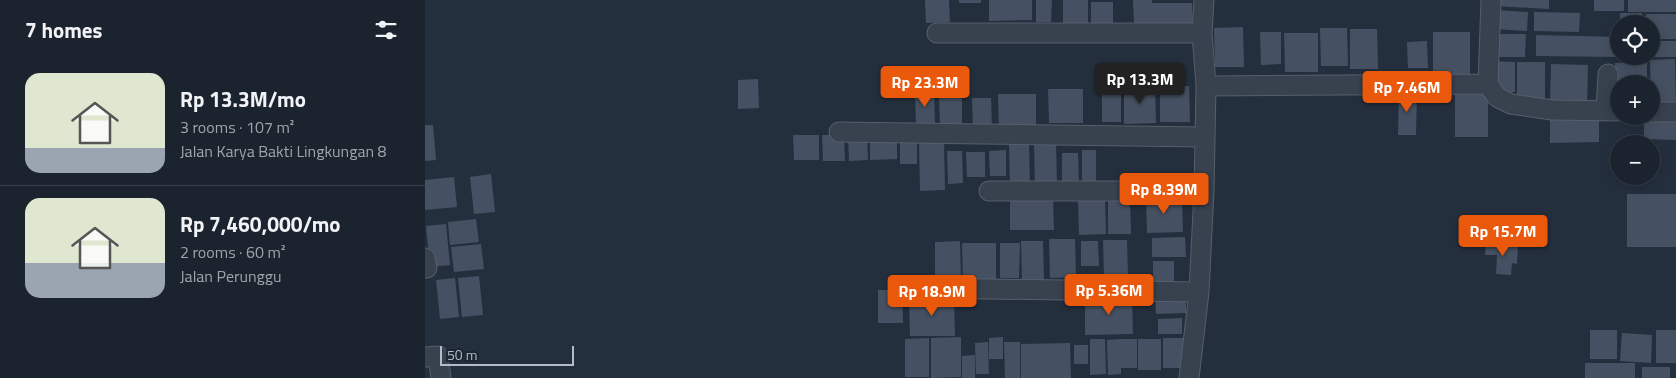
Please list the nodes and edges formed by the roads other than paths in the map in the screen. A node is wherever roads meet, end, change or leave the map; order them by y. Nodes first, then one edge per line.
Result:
1 (1204, 0) edge
2 (1491, 0) edge
3 (937, 33) dead end
4 (1202, 33) junction
5 (1608, 74) dead end
6 (1488, 84) junction
7 (1206, 86) junction
8 (1610, 92) edge
9 (1610, 111) edge
10 (1660, 112) edge
11 (1676, 112) edge
12 (839, 132) dead end
13 (1204, 137) junction
14 (989, 190) dead end
15 (1204, 191) junction
16 (923, 288) dead end
17 (1199, 292) junction
18 (425, 357) edge
19 (441, 378) edge
20 (1189, 378) edge

1 - 4 street
2 - 6 street
3 - 4 street
4 - 7 street
5 - 8 street
6 - 7 street
6 - 9 street
7 - 13 street
10 - 11 street
12 - 13 street
13 - 15 street
14 - 15 street
15 - 17 street
16 - 17 street
17 - 20 street
18 - 19 street

